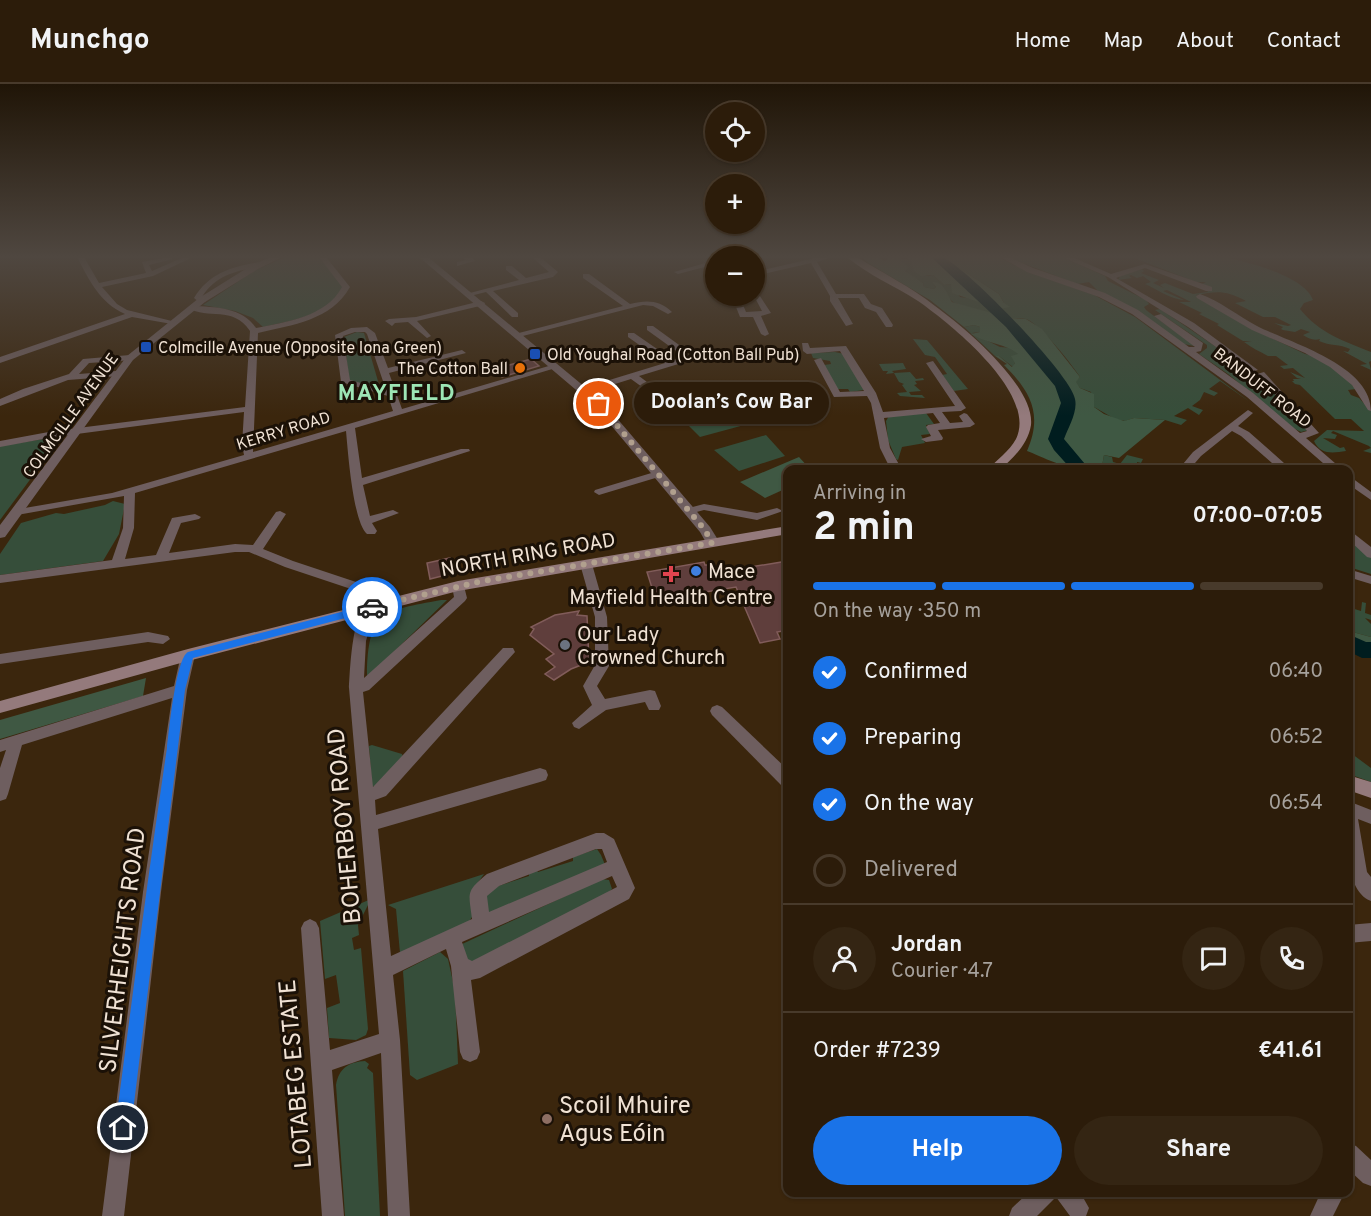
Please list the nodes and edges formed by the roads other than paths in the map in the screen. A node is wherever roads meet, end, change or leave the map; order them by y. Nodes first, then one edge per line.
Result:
1 (120, 310) edge
2 (189, 310) edge
3 (207, 310) edge
4 (323, 310) edge
5 (449, 310) edge
6 (489, 310) edge
7 (509, 310) edge
8 (618, 310) edge
9 (664, 310) edge
10 (741, 310) edge
11 (765, 310) edge
12 (840, 310) edge
13 (879, 310) edge
14 (934, 310) edge
15 (1130, 310) edge
16 (1150, 310) edge
17 (1166, 310) edge
18 (1224, 310) edge
19 (668, 312) dead end
20 (126, 314) junction
21 (756, 314) junction
22 (515, 315) dead end
23 (410, 318) junction
24 (172, 322) junction
25 (392, 324) dead end
26 (849, 324) dead end
27 (889, 325) dead end
28 (650, 328) dead end
29 (254, 331) junction
30 (765, 334) dead end
31 (631, 335) dead end
32 (427, 336) dead end
33 (518, 336) junction
34 (805, 345) dead end
35 (32, 350) junction
36 (1187, 350) junction
37 (0, 353) edge
38 (462, 353) dead end
39 (130, 358) junction
40 (0, 360) edge
41 (818, 360) dead end
42 (1243, 361) junction
43 (1229, 362) dead end
44 (671, 363) junction
45 (930, 363) dead end
46 (555, 367) junction
47 (384, 372) junction
48 (116, 374) junction
49 (633, 376) junction
50 (71, 377) junction
51 (652, 390) dead end
52 (583, 391) junction
53 (871, 393) junction
54 (391, 394) junction
55 (1, 400) edge
56 (1371, 408) edge
57 (249, 409) junction
58 (936, 411) junction
59 (398, 412) junction
60 (1248, 413) dead end
61 (880, 415) junction
62 (964, 416) dead end
63 (350, 426) junction
64 (947, 426) junction
65 (1231, 426) junction
66 (75, 431) junction
67 (1299, 436) junction
68 (926, 439) dead end
69 (0, 444) edge
70 (465, 451) dead end
71 (249, 456) junction
72 (894, 465) edge
73 (998, 465) edge
74 (1187, 465) edge
75 (1280, 465) edge
76 (1332, 465) edge
77 (658, 474) junction
78 (1353, 482) edge
79 (358, 483) junction
80 (129, 491) junction
81 (599, 492) dead end
82 (1371, 497) edge
83 (688, 511) junction
84 (777, 511) dead end
85 (17, 512) junction
86 (393, 513) dead end
87 (280, 514) dead end
88 (195, 517) dead end
89 (783, 531) edge
90 (0, 534) edge
91 (1353, 537) edge
92 (712, 543) junction
93 (256, 550) junction
94 (1371, 554) edge
95 (161, 557) junction
96 (117, 563) junction
97 (586, 564) junction
98 (1353, 575) edge
99 (0, 579) edge
100 (1371, 580) edge
101 (458, 586) junction
102 (370, 591) dead end
103 (369, 608) junction
104 (163, 639) dead end
105 (508, 652) dead end
106 (188, 656) junction
107 (0, 659) edge
108 (356, 688) junction
109 (180, 690) junction
110 (602, 705) junction
111 (654, 706) dead end
112 (0, 707) edge
113 (717, 711) dead end
114 (579, 723) dead end
115 (16, 741) junction
116 (0, 746) edge
117 (540, 775) dead end
118 (783, 775) edge
119 (1353, 784) edge
120 (1371, 790) edge
121 (0, 794) edge
122 (367, 796) junction
123 (1353, 812) edge
124 (1371, 817) edge
125 (370, 824) junction
126 (618, 865) junction
127 (1354, 873) edge
128 (1371, 893) edge
129 (482, 924) junction
130 (310, 928) dead end
131 (1371, 932) edge
132 (1353, 934) edge
133 (452, 937) junction
134 (460, 966) junction
135 (384, 970) junction
136 (390, 1040) junction
137 (470, 1052) dead end
138 (322, 1063) junction
139 (1353, 1161) edge
140 (1371, 1175) edge
141 (1041, 1197) edge
142 (1331, 1197) edge
143 (113, 1216) edge
144 (333, 1216) edge
145 (399, 1216) edge
146 (1020, 1216) edge
147 (1321, 1216) edge

1 - 20 street
2 - 24 street, COLMCILLE AVENUE
3 - 29 street
4 - 29 street
5 - 23 street
6 - 33 street
7 - 22 street
8 - 33 street
9 - 19 street
10 - 21 street
11 - 21 street
12 - 26 street
13 - 27 street
14 - 73 main road
15 - 36 street, BANDUFF ROAD
16 - 36 street
17 - 42 street
18 - 56 street
20 - 24 street
20 - 35 street
21 - 30 street
23 - 25 street
23 - 32 street
24 - 39 street, COLMCILLE AVENUE
28 - 44 street
29 - 57 street
31 - 44 street
33 - 46 street
34 - 53 street
35 - 37 street
35 - 40 street
36 - 67 street, BANDUFF ROAD
38 - 47 street
39 - 48 street, COLMCILLE AVENUE
39 - 50 street
41 - 53 street
42 - 43 street
42 - 67 street
44 - 49 street
45 - 58 street
46 - 52 street
46 - 59 street, KERRY ROAD
47 - 54 street
47 - 54 street
48 - 50 street
48 - 66 street, COLMCILLE AVENUE
49 - 51 street
49 - 52 street
50 - 55 street
52 - 77 street
53 - 61 street
54 - 59 street
57 - 66 street
57 - 71 street
58 - 61 street
58 - 64 street
59 - 63 street, KERRY ROAD
60 - 65 street
61 - 72 street
62 - 64 street
63 - 71 street, KERRY ROAD
63 - 79 street
64 - 68 street
65 - 74 street
65 - 75 street
66 - 69 street
66 - 85 street, COLMCILLE AVENUE
67 - 76 street, BANDUFF ROAD
70 - 79 street
71 - 80 street, KERRY ROAD
77 - 81 street
77 - 83 street
78 - 82 street
79 - 86 street
80 - 85 street, KERRY ROAD
80 - 96 street
83 - 84 street
83 - 92 street
85 - 90 street, COLMCILLE AVENUE
87 - 93 street
88 - 95 street
89 - 92 main road, NORTH RING ROAD
91 - 94 street
92 - 97 main road, NORTH RING ROAD
93 - 95 street
93 - 102 street
95 - 96 street
96 - 99 street
97 - 101 main road, NORTH RING ROAD
97 - 110 street
98 - 100 street
101 - 103 main road, NORTH RING ROAD
101 - 108 street
103 - 106 main road, NORTH RING ROAD
103 - 108 street, BOHERBOY ROAD
104 - 107 street
105 - 122 street
106 - 109 street, SILVERHEIGHTS ROAD
106 - 112 main road, NORTH RING ROAD
108 - 122 street, BOHERBOY ROAD
109 - 115 street
109 - 143 street, SILVERHEIGHTS ROAD
110 - 111 street
110 - 114 street
113 - 118 street
115 - 116 street
115 - 121 street
117 - 125 street
119 - 120 main road
122 - 125 street, BOHERBOY ROAD
123 - 124 street
125 - 135 street, BOHERBOY ROAD
126 - 129 street
126 - 129 street
126 - 134 street
127 - 128 street
129 - 133 street
130 - 138 street, LOTABEG ESTATE
131 - 132 street
133 - 134 street
133 - 135 street
134 - 137 street
135 - 136 street, BOHERBOY ROAD
136 - 138 street
136 - 145 street, BOHERBOY ROAD
138 - 144 street, LOTABEG ESTATE
139 - 140 street
141 - 146 street
142 - 147 street

